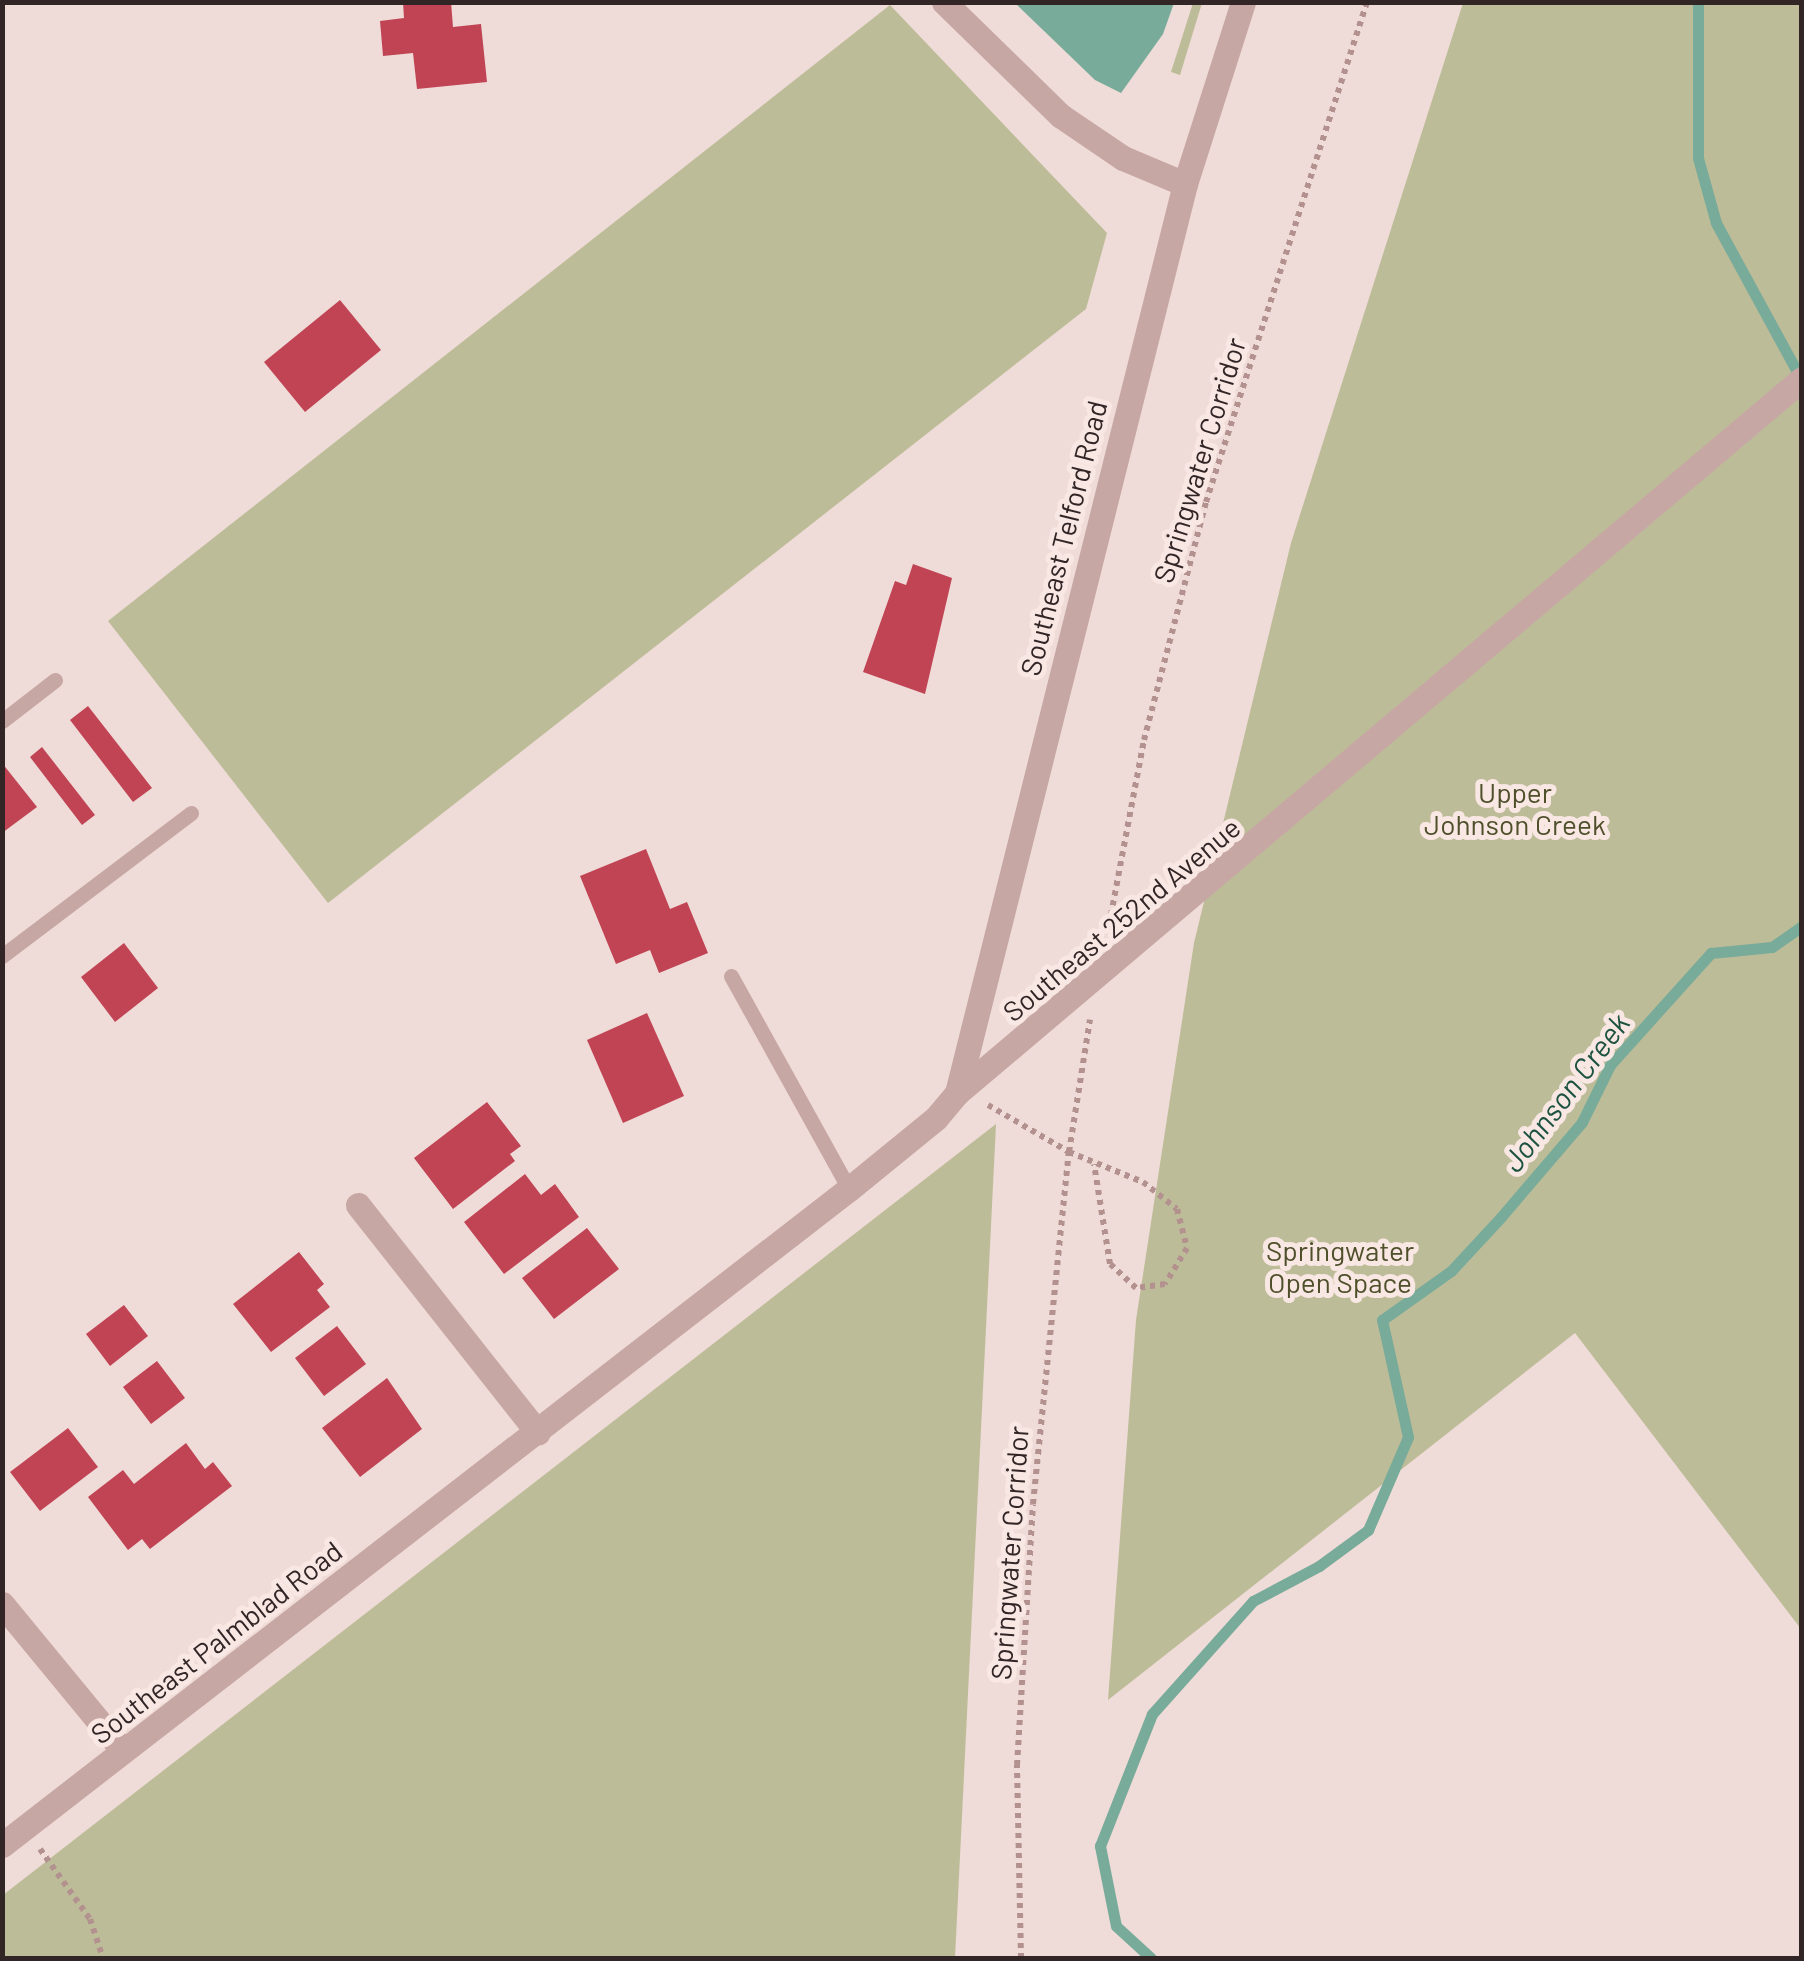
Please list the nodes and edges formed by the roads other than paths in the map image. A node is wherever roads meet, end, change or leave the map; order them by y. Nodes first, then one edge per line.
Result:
1 (944, 2) edge
2 (1244, 2) edge
3 (1185, 184) junction
4 (1802, 380) edge
5 (55, 680) dead end
6 (2, 721) edge
7 (191, 812) dead end
8 (2, 956) edge
9 (730, 976) dead end
10 (956, 1093) junction
11 (848, 1190) junction
12 (358, 1205) dead end
13 (538, 1433) junction
14 (467, 1487) joint
15 (2, 1604) edge
16 (123, 1750) junction
17 (2, 1845) edge

1 - 3 street
2 - 3 street, Southeast Telford Road
3 - 10 street, Southeast Telford Road
4 - 10 street, Southeast 252nd Avenue
5 - 6 lane
7 - 8 lane
9 - 11 lane
10 - 11 street, Southeast 252nd Avenue
11 - 13 street, Southeast 252nd Avenue
12 - 13 street
13 - 14 street, Southeast 252nd Avenue
14 - 16 street, Southeast Palmblad Road
15 - 16 street
16 - 17 street, Southeast Palmblad Road

